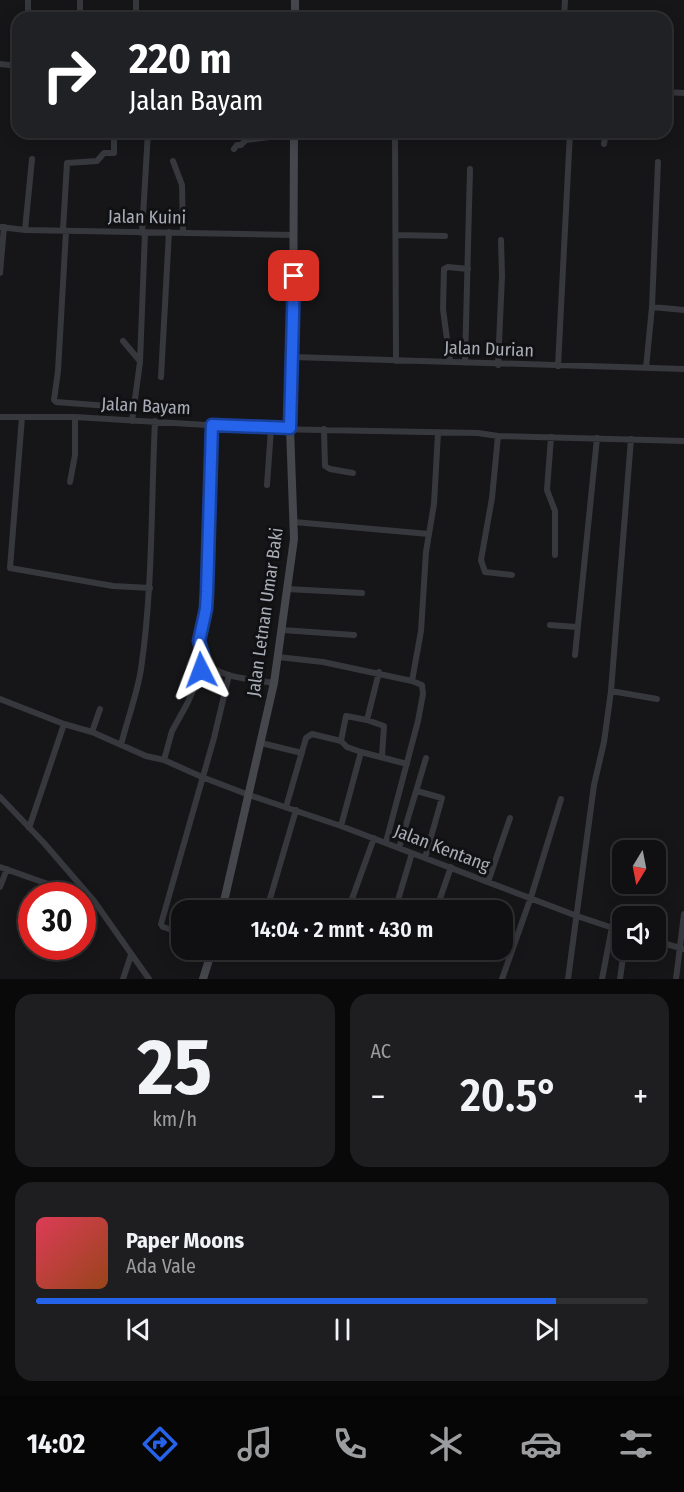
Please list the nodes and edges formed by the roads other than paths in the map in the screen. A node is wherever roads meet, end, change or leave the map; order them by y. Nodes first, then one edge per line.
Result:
1 (114, 138) edge
2 (148, 138) edge
3 (260, 138) edge
4 (294, 138) edge
5 (395, 138) edge
6 (570, 138) edge
7 (605, 138) edge
8 (604, 144) dead end
9 (234, 149) dead end
10 (32, 159) dead end
11 (173, 161) dead end
12 (657, 162) dead end
13 (470, 169) dead end
14 (2, 227) edge
15 (25, 230) junction
16 (64, 231) junction
17 (169, 232) junction
18 (143, 233) junction
19 (183, 233) junction
20 (294, 235) junction
21 (397, 235) junction
22 (445, 236) dead end
23 (501, 240) dead end
24 (468, 269) junction
25 (0, 273) edge
26 (652, 307) junction
27 (684, 310) edge
28 (123, 340) dead end
29 (293, 357) junction
30 (139, 361) junction
31 (396, 361) junction
32 (450, 362) junction
33 (465, 363) junction
34 (498, 365) junction
35 (558, 366) junction
36 (646, 368) junction
37 (684, 369) edge
38 (161, 377) dead end
39 (135, 408) junction
40 (0, 417) edge
41 (22, 417) junction
42 (75, 417) junction
43 (132, 421) junction
44 (155, 422) junction
45 (212, 425) junction
46 (290, 428) junction
47 (271, 429) junction
48 (324, 429) junction
49 (438, 433) junction
50 (498, 436) junction
51 (550, 437) junction
52 (597, 438) junction
53 (631, 439) junction
54 (684, 441) edge
55 (354, 473) dead end
56 (70, 482) dead end
57 (267, 485) dead end
58 (294, 522) junction
59 (429, 534) junction
60 (555, 555) dead end
61 (512, 575) dead end
62 (150, 588) junction
63 (287, 589) junction
64 (362, 593) dead end
65 (550, 625) dead end
66 (577, 627) junction
67 (282, 630) junction
68 (354, 635) dead end
69 (203, 655) junction
70 (575, 655) dead end
71 (278, 657) junction
72 (379, 672) junction
73 (229, 675) junction
74 (412, 681) junction
75 (274, 683) junction
76 (610, 691) junction
77 (0, 699) edge
78 (657, 699) dead end
79 (100, 709) dead end
80 (367, 720) junction
81 (64, 724) junction
82 (92, 732) junction
83 (341, 741) junction
84 (261, 743) junction
85 (121, 745) junction
86 (361, 752) junction
87 (302, 753) junction
88 (382, 757) junction
89 (426, 758) dead end
90 (164, 760) junction
91 (407, 764) junction
92 (201, 777) junction
93 (417, 791) junction
94 (249, 795) junction
95 (0, 797) edge
96 (561, 799) dead end
97 (286, 807) junction
98 (296, 810) junction
99 (510, 818) dead end
100 (341, 826) junction
101 (29, 828) junction
102 (374, 838) junction
103 (386, 842) junction
104 (399, 848) junction
105 (411, 853) junction
106 (425, 858) junction
107 (451, 867) junction
108 (3, 868) edge
109 (42, 882) edge
110 (76, 882) edge
111 (488, 882) junction
112 (0, 887) edge
113 (531, 897) junction
114 (224, 900) edge
115 (270, 900) edge
116 (352, 900) edge
117 (398, 900) edge
118 (439, 900) edge
119 (96, 905) edge
120 (684, 914) edge
121 (577, 916) junction
122 (612, 927) joint
123 (171, 930) edge
124 (666, 944) edge
125 (682, 949) edge
126 (131, 955) junction
127 (209, 960) edge
128 (623, 960) edge
129 (123, 979) edge
130 (149, 979) edge
131 (203, 979) edge
132 (502, 979) edge
133 (568, 979) edge
134 (602, 979) edge
135 (620, 979) edge
136 (676, 979) edge

1 - 16 street
2 - 18 street
3 - 9 street
4 - 20 street, Jalan Letnan Umar Baki
5 - 21 street
6 - 35 street
7 - 8 street
10 - 15 street
11 - 19 street
12 - 26 street
13 - 24 street
14 - 15 street, Jalan Kuini
14 - 25 street
15 - 16 street, Jalan Kuini
16 - 18 street, Jalan Kuini
16 - 39 street
17 - 18 street, Jalan Kuini
17 - 19 street, Jalan Kuini
17 - 38 street
18 - 30 street
19 - 20 street, Jalan Kuini
20 - 29 street, Jalan Letnan Umar Baki
21 - 22 street
21 - 31 street
23 - 34 street
24 - 32 street
24 - 33 street
26 - 27 street
26 - 36 street
28 - 30 street
29 - 31 street, Jalan Durian
29 - 46 street, Jalan Letnan Umar Baki
30 - 39 street
31 - 32 street, Jalan Durian
32 - 33 street, Jalan Durian
33 - 34 street, Jalan Durian
34 - 35 street, Jalan Durian
35 - 36 street, Jalan Durian
36 - 37 street, Jalan Durian
39 - 43 street
40 - 41 street, Jalan Bayam
41 - 42 street, Jalan Bayam
41 - 62 street
42 - 43 street, Jalan Bayam
42 - 56 street
43 - 44 street, Jalan Bayam
44 - 45 street, Jalan Bayam
44 - 62 street
45 - 47 street, Jalan Bayam
45 - 69 street
46 - 47 street, Jalan Bayam
46 - 48 street, Jalan Bayam
46 - 58 street, Jalan Letnan Umar Baki
47 - 57 street
48 - 49 street, Jalan Bayam
48 - 55 street
49 - 50 street, Jalan Bayam
49 - 59 street
50 - 51 street, Jalan Bayam
50 - 61 street
51 - 52 street, Jalan Bayam
51 - 60 street
52 - 53 street, Jalan Bayam
52 - 66 street
53 - 54 street, Jalan Bayam
53 - 76 street
58 - 59 street
58 - 63 street, Jalan Letnan Umar Baki
59 - 74 street
62 - 85 street
63 - 64 street
63 - 67 street, Jalan Letnan Umar Baki
65 - 66 street
66 - 70 street
67 - 68 street
67 - 71 street, Jalan Letnan Umar Baki
69 - 73 street
69 - 90 street
71 - 72 street
71 - 75 street, Jalan Letnan Umar Baki
72 - 74 street
72 - 80 street
73 - 75 street
73 - 92 street
74 - 91 street
75 - 84 street, Jalan Letnan Umar Baki
76 - 78 street
76 - 121 street
77 - 81 street, Jalan Kentang
79 - 82 street
80 - 83 street
80 - 88 street
81 - 82 street, Jalan Kentang
81 - 101 street
82 - 85 street, Jalan Kentang
83 - 86 street
83 - 87 street
84 - 87 street
84 - 94 street, Jalan Letnan Umar Baki
85 - 90 street, Jalan Kentang
86 - 88 street
86 - 100 street
87 - 97 street
88 - 91 street
89 - 93 street
90 - 92 street, Jalan Kentang
91 - 103 street
92 - 94 street, Jalan Kentang
92 - 123 street
93 - 104 street
93 - 106 street
94 - 97 street, Jalan Kentang
94 - 114 street, Jalan Letnan Umar Baki
95 - 101 street
96 - 113 street
97 - 98 street, Jalan Kentang
98 - 100 street, Jalan Kentang
98 - 115 street
99 - 111 street
100 - 102 street, Jalan Kentang
101 - 110 street
102 - 103 street, Jalan Kentang
102 - 116 street
103 - 104 street, Jalan Kentang
104 - 105 street, Jalan Kentang
105 - 106 street, Jalan Kentang
105 - 117 street
106 - 107 street, Jalan Kentang
107 - 111 street, Jalan Kentang
107 - 118 street
108 - 109 street
108 - 112 street
111 - 113 street, Jalan Kentang
113 - 121 street, Jalan Kentang
113 - 132 street
119 - 126 street
120 - 125 street
121 - 122 street, Jalan Kentang
121 - 133 street
122 - 134 street
124 - 125 street
125 - 136 street
126 - 129 street
126 - 130 street
127 - 131 street
128 - 135 street

